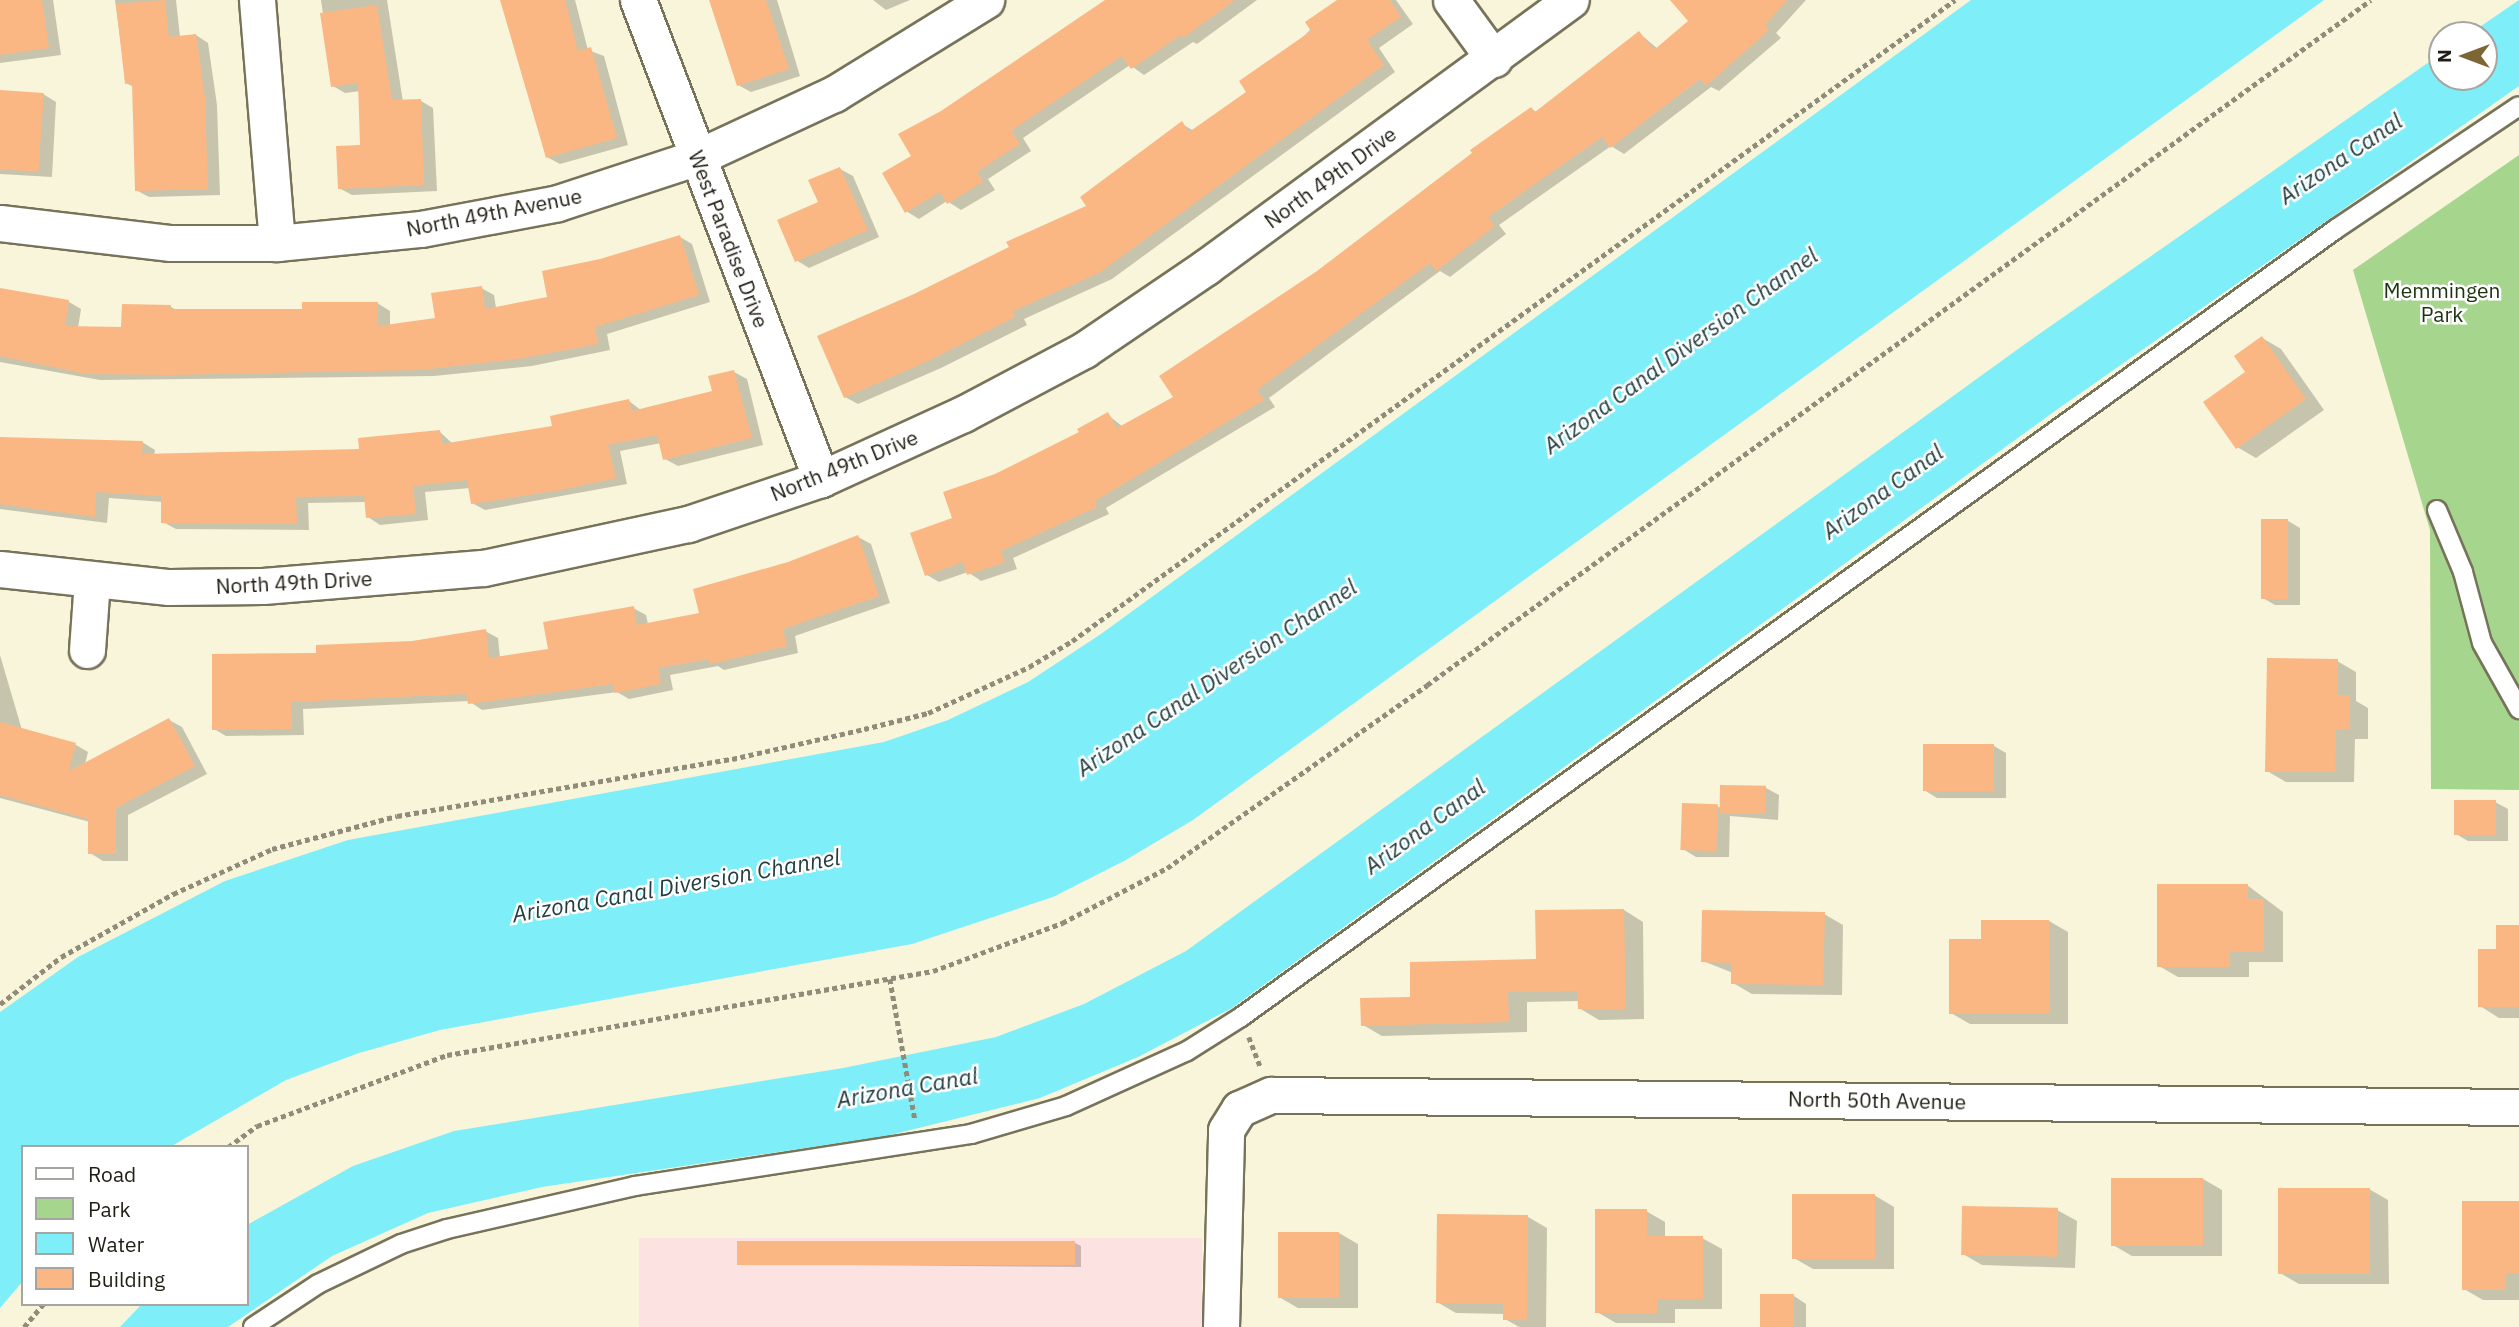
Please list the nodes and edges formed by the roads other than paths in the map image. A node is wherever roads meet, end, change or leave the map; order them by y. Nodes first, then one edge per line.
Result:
1 (257, 0) edge
2 (638, 0) edge
3 (986, 0) edge
4 (1451, 0) edge
5 (1572, 0) edge
6 (1494, 58) junction
7 (2519, 106) edge
8 (698, 157) junction
9 (0, 223) edge
10 (277, 243) junction
11 (821, 479) junction
12 (2437, 510) dead end
13 (0, 569) edge
14 (92, 581) junction
15 (87, 650) dead end
16 (2519, 709) edge
17 (2519, 1107) edge
18 (253, 1327) edge
19 (1222, 1327) edge

1 - 10 street
2 - 8 street, West Paradise Drive
3 - 8 street, North 49th Avenue
4 - 6 street
5 - 6 street, North 49th Drive
6 - 11 street, North 49th Drive
7 - 18 lane
8 - 10 street, North 49th Avenue
8 - 11 street, West Paradise Drive
9 - 10 street, North 49th Avenue
11 - 14 street, North 49th Drive
12 - 16 lane
13 - 14 street, North 49th Drive
14 - 15 street
17 - 19 street, North 50th Avenue

